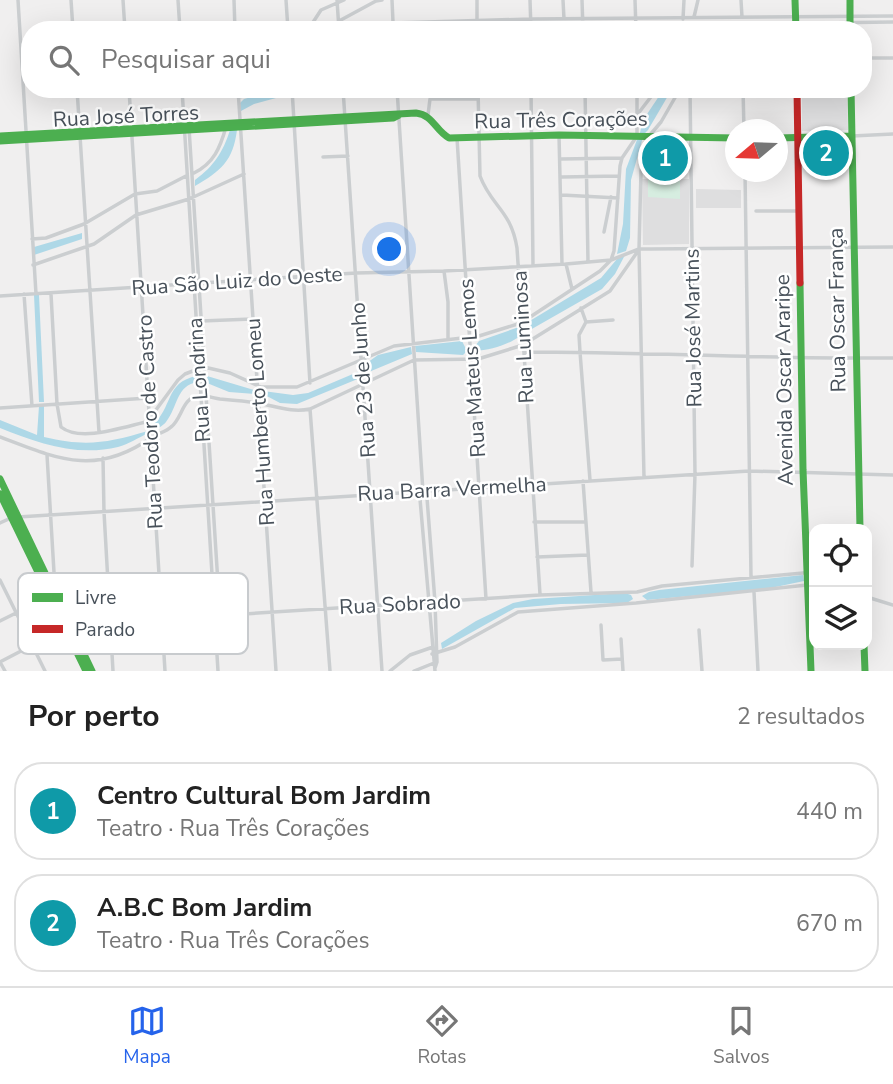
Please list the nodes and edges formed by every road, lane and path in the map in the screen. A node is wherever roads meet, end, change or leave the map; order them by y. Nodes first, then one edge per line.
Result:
1 (18, 0) edge
2 (71, 0) edge
3 (123, 0) edge
4 (178, 0) edge
5 (234, 0) edge
6 (286, 0) edge
7 (344, 0) edge
8 (382, 0) edge
9 (391, 0) edge
10 (477, 0) edge
11 (530, 0) edge
12 (563, 0) edge
13 (582, 0) edge
14 (635, 0) edge
15 (684, 0) edge
16 (698, 0) edge
17 (741, 0) edge
18 (796, 0) edge
19 (850, 0) edge
20 (337, 2) edge
21 (893, 16) edge
22 (583, 18) junction
23 (684, 18) junction
24 (694, 18) junction
25 (742, 18) junction
26 (531, 19) junction
27 (564, 19) junction
28 (72, 21) edge
29 (124, 21) edge
30 (179, 21) edge
31 (235, 21) edge
32 (287, 21) edge
33 (314, 21) edge
34 (339, 21) joint
35 (393, 21) edge
36 (477, 21) edge
37 (516, 21) edge
38 (610, 21) edge
39 (636, 21) edge
40 (660, 21) edge
41 (682, 21) edge
42 (769, 21) edge
43 (796, 21) edge
44 (850, 21) edge
45 (862, 21) edge
46 (872, 22) edge
47 (893, 22) edge
48 (21, 46) edge
49 (872, 58) edge
50 (893, 58) edge
51 (24, 98) edge
52 (77, 98) edge
53 (129, 98) edge
54 (183, 98) edge
55 (239, 98) edge
56 (292, 98) edge
57 (344, 98) edge
58 (398, 98) edge
59 (531, 98) edge
60 (585, 98) edge
61 (637, 98) edge
62 (650, 98) edge
63 (675, 98) edge
64 (690, 98) edge
65 (743, 98) edge
66 (797, 98) edge
67 (851, 98) edge
68 (478, 99) joint
69 (399, 115) junction
70 (637, 115) junction
71 (428, 117) junction
72 (345, 118) junction
73 (744, 119) edge
74 (294, 121) junction
75 (241, 124) junction
76 (226, 127) junction
77 (186, 128) junction
78 (131, 130) junction
79 (79, 134) junction
80 (893, 134) edge
81 (559, 135) junction
82 (586, 135) junction
83 (532, 136) junction
84 (637, 136) junction
85 (649, 136) junction
86 (852, 136) junction
87 (27, 137) junction
88 (479, 137) junction
89 (689, 137) junction
90 (798, 137) junction
91 (0, 138) edge
92 (457, 138) junction
93 (725, 138) edge
94 (788, 138) edge
95 (348, 156) junction
96 (323, 157) dead end
97 (622, 158) junction
98 (561, 159) junction
99 (587, 159) junction
100 (193, 173) junction
101 (244, 174) junction
102 (187, 175) junction
103 (619, 176) junction
104 (561, 177) junction
105 (587, 177) junction
106 (745, 182) edge
107 (135, 194) junction
108 (194, 195) junction
109 (562, 195) junction
110 (587, 196) junction
111 (611, 197) junction
112 (618, 198) junction
113 (189, 199) junction
114 (756, 211) dead end
115 (800, 211) junction
116 (136, 215) junction
117 (84, 224) junction
118 (604, 232) dead end
119 (32, 239) junction
120 (86, 247) junction
121 (800, 247) junction
122 (853, 247) junction
123 (893, 247) edge
124 (747, 248) junction
125 (639, 249) junction
126 (693, 249) junction
127 (611, 260) junction
128 (588, 262) junction
129 (564, 264) junction
130 (33, 265) junction
131 (533, 265) junction
132 (519, 267) junction
133 (466, 270) junction
134 (444, 271) junction
135 (410, 272) junction
136 (356, 273) junction
137 (304, 278) junction
138 (250, 281) junction
139 (196, 284) junction
140 (142, 287) junction
141 (88, 290) junction
142 (572, 290) junction
143 (51, 293) junction
144 (24, 294) junction
145 (36, 295) junction
146 (0, 296) edge
147 (581, 308) junction
148 (253, 318) junction
149 (613, 320) dead end
150 (201, 321) junction
151 (586, 322) junction
152 (521, 323) junction
153 (470, 337) junction
154 (448, 338) junction
155 (414, 342) junction
156 (523, 345) junction
157 (524, 352) junction
158 (580, 352) junction
159 (643, 353) junction
160 (694, 354) junction
161 (747, 355) junction
162 (893, 358) edge
163 (801, 359) junction
164 (855, 359) junction
165 (362, 360) junction
166 (414, 360) junction
167 (472, 360) junction
168 (204, 367) junction
169 (198, 369) junction
170 (310, 383) junction
171 (363, 383) junction
172 (257, 385) junction
173 (200, 395) junction
174 (206, 397) junction
175 (149, 398) junction
176 (96, 401) junction
177 (258, 403) junction
178 (57, 404) junction
179 (32, 406) junction
180 (0, 408) edge
181 (310, 409) junction
182 (150, 419) junction
183 (205, 426) junction
184 (99, 432) junction
185 (0, 437) edge
186 (150, 439) junction
187 (47, 455) junction
188 (103, 458) junction
189 (749, 471) junction
190 (803, 471) junction
191 (859, 473) junction
192 (695, 474) junction
193 (893, 475) edge
194 (644, 477) junction
195 (0, 479) edge
196 (590, 480) junction
197 (583, 481) junction
198 (531, 485) junction
199 (481, 487) junction
200 (423, 492) junction
201 (0, 494) edge
202 (370, 494) junction
203 (318, 498) junction
204 (265, 501) junction
205 (210, 505) junction
206 (154, 509) junction
207 (104, 512) junction
208 (51, 516) junction
209 (15, 517) junction
210 (534, 522) junction
211 (586, 522) junction
212 (0, 523) edge
213 (860, 524) edge
214 (589, 555) junction
215 (537, 557) junction
216 (809, 558) edge
217 (692, 566) dead end
218 (809, 572) edge
219 (43, 573) edge
220 (54, 573) edge
221 (107, 573) edge
222 (159, 573) edge
223 (212, 573) edge
224 (216, 573) edge
225 (751, 578) junction
226 (0, 580) edge
227 (809, 585) edge
228 (811, 587) edge
229 (591, 592) junction
230 (637, 592) junction
231 (754, 592) junction
232 (540, 595) junction
233 (486, 599) junction
234 (872, 599) edge
235 (435, 602) junction
236 (429, 603) junction
237 (636, 603) junction
238 (893, 605) edge
239 (378, 607) junction
240 (326, 608) junction
241 (273, 611) junction
242 (16, 613) junction
243 (248, 613) edge
244 (18, 617) edge
245 (0, 621) edge
246 (601, 625) dead end
247 (699, 630) dead end
248 (621, 639) dead end
249 (434, 646) junction
250 (864, 650) edge
251 (18, 652) edge
252 (435, 653) junction
253 (36, 654) edge
254 (79, 654) edge
255 (83, 654) edge
256 (622, 659) junction
257 (0, 662) edge
258 (435, 663) junction
259 (435, 670) edge
260 (5, 671) edge
261 (45, 671) edge
262 (86, 671) edge
263 (92, 671) edge
264 (276, 671) edge
265 (330, 671) edge
266 (382, 671) edge
267 (390, 671) edge
268 (414, 671) edge
269 (623, 671) edge
270 (702, 671) edge
271 (758, 671) edge
272 (811, 671) edge
273 (865, 671) edge

1 - 48 street
2 - 28 street
3 - 29 street
4 - 30 street
5 - 31 street
6 - 32 street
7 - 20 street
8 - 34 street
9 - 35 street
10 - 36 street
11 - 26 street
12 - 27 street
13 - 22 street
14 - 39 street
15 - 23 street
16 - 24 street
17 - 25 street
18 - 43 street
19 - 44 street
20 - 33 street
20 - 34 street
21 - 45 street
22 - 27 street
22 - 38 street
23 - 24 street
23 - 40 street
23 - 41 street
24 - 25 street
25 - 42 street
26 - 27 street
26 - 37 street
46 - 47 street
49 - 50 street
51 - 87 street
52 - 79 street
53 - 78 street, Rua Teodoro de Castro
54 - 77 street, Rua Londrina
55 - 75 street, Rua Humberto Lomeu
56 - 74 street
57 - 72 street, Rua 23 de Junho
58 - 69 street
59 - 83 street
60 - 82 street
61 - 70 street
62 - 70 street
63 - 85 street
64 - 89 street, Rua José Martins
65 - 73 street
66 - 90 street, Avenida Oscar Araripe
67 - 86 street, Rua Oscar França
68 - 71 street
68 - 88 street, Rua Luminosa
69 - 71 street
69 - 72 street, Rua José Torres
69 - 135 street
70 - 84 street
71 - 92 street, Rua Três Corações
72 - 74 street, Rua José Torres
72 - 95 street, Rua 23 de Junho
74 - 75 street, Rua José Torres
74 - 137 street
75 - 76 street, Rua José Torres
75 - 77 street, Rua José Torres
75 - 101 street, Rua Humberto Lomeu
76 - 77 street, Rua José Torres
76 - 100 street
77 - 78 street, Rua José Torres
77 - 100 street, Rua Londrina
77 - 102 street, Rua Londrina
78 - 79 street, Rua José Torres
78 - 107 street, Rua Teodoro de Castro
79 - 87 street, Rua José Torres
79 - 117 street
80 - 86 street
81 - 82 street, Rua Três Corações
81 - 83 street, Rua Três Corações
81 - 98 street
82 - 84 street, Rua Três Corações
82 - 99 street
83 - 88 street, Rua Três Corações
83 - 131 street
84 - 85 street, Rua Três Corações
84 - 97 street
85 - 89 street, Rua Três Corações
85 - 125 street
86 - 90 street
86 - 122 street, Rua Oscar França
87 - 91 street, Rua José Torres
87 - 119 street
88 - 92 street, Rua Três Corações
88 - 132 street, Rua Luminosa
89 - 93 street, Rua Três Corações
89 - 126 street, Rua José Martins
90 - 94 street
90 - 115 street, Avenida Oscar Araripe
92 - 133 street, Rua Mateus Lemos
95 - 96 street
95 - 136 street, Rua 23 de Junho
97 - 99 street
97 - 103 street
98 - 99 street
98 - 104 street
99 - 105 street
100 - 102 street
100 - 108 street, Rua Londrina
101 - 108 street
101 - 138 street, Rua Humberto Lomeu
102 - 107 street
102 - 113 street, Rua Londrina
103 - 105 street
103 - 112 street
104 - 105 street
104 - 109 street
105 - 110 street
106 - 124 street
107 - 116 street, Rua Teodoro de Castro
107 - 117 street
108 - 113 street
108 - 139 street, Rua Londrina
109 - 110 street
109 - 129 street
110 - 111 street
110 - 128 street
111 - 112 street
111 - 118 street
112 - 127 street
113 - 116 street
113 - 139 street, Rua Londrina
114 - 115 street
115 - 121 street, Avenida Oscar Araripe
116 - 120 street
116 - 140 street, Rua Teodoro de Castro
117 - 119 street
117 - 120 street
119 - 130 street
120 - 130 street
120 - 141 street
121 - 122 street
121 - 124 street
121 - 163 street, Avenida Oscar Araripe
122 - 123 street
122 - 164 street, Rua Oscar França
124 - 126 street
124 - 161 street
125 - 126 street
125 - 127 street, Rua São Luiz do Oeste
125 - 147 street
125 - 159 street
126 - 160 street, Rua José Martins
127 - 128 street, Rua São Luiz do Oeste
127 - 142 street
128 - 129 street, Rua São Luiz do Oeste
129 - 131 street, Rua São Luiz do Oeste
129 - 142 street
130 - 145 street
131 - 132 street, Rua São Luiz do Oeste
132 - 133 street, Rua São Luiz do Oeste
132 - 152 street, Rua Luminosa
133 - 134 street, Rua São Luiz do Oeste
133 - 153 street, Rua Mateus Lemos
134 - 135 street, Rua São Luiz do Oeste
134 - 154 street
135 - 136 street, Rua São Luiz do Oeste
135 - 155 street
136 - 137 street, Rua São Luiz do Oeste
136 - 165 street, Rua 23 de Junho
137 - 138 street, Rua São Luiz do Oeste
137 - 170 street
138 - 139 street, Rua São Luiz do Oeste
138 - 148 street, Rua Humberto Lomeu
139 - 140 street, Rua São Luiz do Oeste
139 - 150 street, Rua Londrina
139 - 169 street, Rua Londrina
140 - 141 street, Rua São Luiz do Oeste
140 - 175 street, Rua Teodoro de Castro
141 - 143 street, Rua São Luiz do Oeste
141 - 176 street
142 - 152 street
143 - 145 street, Rua São Luiz do Oeste
143 - 178 street
144 - 145 street, Rua São Luiz do Oeste
144 - 146 street, Rua São Luiz do Oeste
144 - 179 street
147 - 151 street
147 - 156 street
148 - 150 street
148 - 172 street, Rua Humberto Lomeu
149 - 151 street
150 - 168 street, Rua Londrina
151 - 158 street
152 - 153 street
152 - 156 street, Rua Luminosa
153 - 154 street
153 - 167 street, Rua Mateus Lemos
154 - 155 street
155 - 165 street
155 - 166 street
156 - 157 street, Rua Luminosa
156 - 167 street
157 - 158 street
157 - 198 street, Rua Luminosa
158 - 159 street
158 - 196 street
159 - 160 street
159 - 194 street
160 - 161 street
160 - 192 street, Rua José Martins
161 - 163 street
161 - 189 street
162 - 164 street
163 - 164 street
163 - 190 street, Avenida Oscar Araripe
164 - 191 street, Rua Oscar França
165 - 170 street
165 - 171 street, Rua 23 de Junho
166 - 167 street
166 - 171 street
166 - 200 street
167 - 199 street, Rua Mateus Lemos
168 - 169 street
168 - 172 street
168 - 174 street, Rua Londrina
169 - 173 street, Rua Londrina
169 - 182 street
170 - 172 street
171 - 181 street
171 - 202 street, Rua 23 de Junho
172 - 177 street, Rua Humberto Lomeu
173 - 174 street
173 - 183 street, Rua Londrina
173 - 186 street
174 - 177 street
174 - 183 street, Rua Londrina
175 - 176 street
175 - 182 street, Rua Teodoro de Castro
176 - 178 street
176 - 184 street
177 - 181 street
177 - 204 street, Rua Humberto Lomeu
178 - 179 street
178 - 184 street
179 - 180 street
181 - 203 street
182 - 184 street
182 - 186 street, Rua Teodoro de Castro
183 - 205 street, Rua Londrina
185 - 187 street
186 - 188 street
186 - 206 street, Rua Teodoro de Castro
187 - 188 street
187 - 208 street
188 - 207 street
189 - 190 street, Rua Barra Vermelha
189 - 192 street, Rua Barra Vermelha
189 - 225 street
190 - 191 street, Rua Barra Vermelha
190 - 216 street, Avenida Oscar Araripe
191 - 193 street, Rua Barra Vermelha
191 - 213 street, Rua Oscar França
192 - 194 street, Rua Barra Vermelha
192 - 217 street, Rua José Martins
194 - 196 street, Rua Barra Vermelha
195 - 209 street
196 - 197 street, Rua Barra Vermelha
197 - 198 street, Rua Barra Vermelha
197 - 211 street
198 - 199 street, Rua Barra Vermelha
198 - 210 street, Rua Luminosa
199 - 200 street, Rua Barra Vermelha
199 - 233 street, Rua Mateus Lemos
200 - 202 street, Rua Barra Vermelha
200 - 235 street
200 - 236 street
201 - 209 street
202 - 203 street, Rua Barra Vermelha
202 - 239 street, Rua 23 de Junho
203 - 204 street, Rua Barra Vermelha
203 - 240 street
204 - 205 street, Rua Barra Vermelha
204 - 241 street, Rua Humberto Lomeu
205 - 206 street, Rua Barra Vermelha
205 - 223 street, Rua Londrina
205 - 224 street, Rua Londrina
206 - 207 street, Rua Barra Vermelha
206 - 222 street, Rua Teodoro de Castro
207 - 208 street, Rua Barra Vermelha
207 - 221 street
208 - 209 street, Rua Barra Vermelha
208 - 220 street
209 - 212 street
209 - 219 street
210 - 211 street
210 - 215 street, Rua Luminosa
211 - 214 street
214 - 215 street
214 - 229 street
215 - 232 street, Rua Luminosa
218 - 225 street, Rua Sobrado
225 - 230 street, Rua Sobrado
226 - 242 street
227 - 231 street, Rua Sobrado
228 - 272 street, Avenida Oscar Araripe
229 - 230 street, Rua Sobrado
229 - 232 street, Rua Sobrado
230 - 237 street
231 - 237 street, Rua Sobrado
231 - 271 street
232 - 233 street, Rua Sobrado
233 - 235 street, Rua Sobrado
234 - 238 street
235 - 236 street, Rua Sobrado
235 - 249 street
236 - 239 street, Rua Sobrado
236 - 249 street
237 - 252 street, Rua Sobrado
239 - 240 street, Rua Sobrado
239 - 266 street, Rua 23 de Junho
240 - 241 street, Rua Sobrado
240 - 265 street
241 - 243 street, Rua Sobrado
241 - 264 street, Rua Humberto Lomeu
242 - 244 street
242 - 245 street
246 - 256 street
247 - 270 street
248 - 256 street
249 - 252 street
249 - 267 street
250 - 273 street
251 - 257 street
252 - 258 street
253 - 261 street
254 - 262 street
255 - 263 street
256 - 269 street
257 - 260 street
258 - 259 street
258 - 268 street

